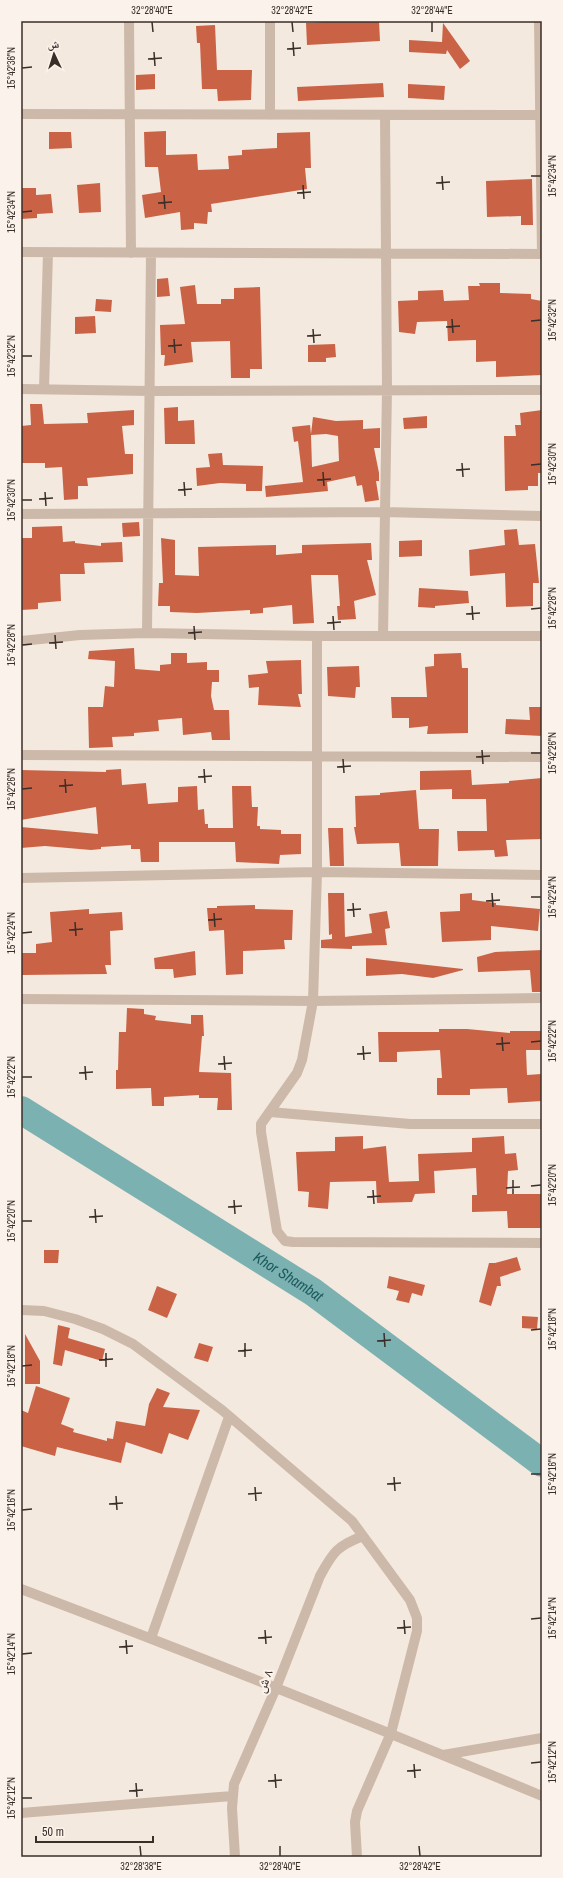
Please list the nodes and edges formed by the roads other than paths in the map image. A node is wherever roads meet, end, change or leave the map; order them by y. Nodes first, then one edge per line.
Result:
1 (129, 21) edge
2 (270, 21) edge
3 (539, 21) edge
4 (21, 114) edge
5 (130, 114) junction
6 (270, 115) junction
7 (385, 115) junction
8 (541, 115) edge
9 (21, 252) edge
10 (48, 253) junction
11 (131, 253) junction
12 (151, 253) junction
13 (386, 254) junction
14 (542, 254) edge
15 (21, 389) edge
16 (44, 389) junction
17 (387, 389) junction
18 (542, 390) edge
19 (149, 391) junction
20 (384, 512) junction
21 (21, 514) edge
22 (149, 514) junction
23 (542, 516) edge
24 (147, 633) junction
25 (317, 636) junction
26 (383, 636) junction
27 (542, 636) edge
28 (21, 641) edge
29 (21, 755) edge
30 (317, 757) junction
31 (542, 757) edge
32 (317, 872) junction
33 (542, 875) edge
34 (21, 878) edge
35 (542, 998) edge
36 (21, 1000) edge
37 (313, 1001) junction
38 (270, 1112) junction
39 (542, 1124) edge
40 (542, 1243) edge
41 (21, 1310) edge
42 (229, 1417) junction
43 (363, 1536) junction
44 (21, 1589) edge
45 (151, 1638) junction
46 (276, 1688) junction
47 (390, 1733) junction
48 (542, 1738) edge
49 (443, 1755) junction
50 (232, 1796) junction
51 (542, 1796) edge
52 (21, 1813) edge
53 (235, 1857) edge
54 (357, 1857) edge

1 - 5 street
2 - 6 street
3 - 8 street
4 - 5 street
5 - 6 street
5 - 11 street
6 - 7 street
7 - 8 street
7 - 13 street
8 - 14 street
9 - 10 street
10 - 11 street
10 - 16 street
11 - 12 street
12 - 13 street
12 - 19 street
13 - 14 street
13 - 17 street
15 - 16 street
16 - 19 street
17 - 18 street
17 - 19 street
17 - 20 street
19 - 22 street
20 - 22 street
20 - 23 street
20 - 26 street
21 - 22 street
22 - 24 street
24 - 25 street
24 - 28 street
25 - 26 street
25 - 30 street
26 - 27 street
29 - 30 street
30 - 31 street
30 - 32 street
32 - 33 street
32 - 34 street
32 - 37 street
35 - 37 street
36 - 37 street
37 - 38 street
38 - 39 street
38 - 40 street
41 - 42 street
42 - 43 street
42 - 45 street
43 - 46 street, ٨ ش
43 - 47 street
44 - 45 street
45 - 46 street
46 - 47 street
46 - 50 street, ٨ ش
47 - 49 street
47 - 54 street
48 - 49 street
49 - 51 street
50 - 52 street
50 - 53 street, ٨ ش

